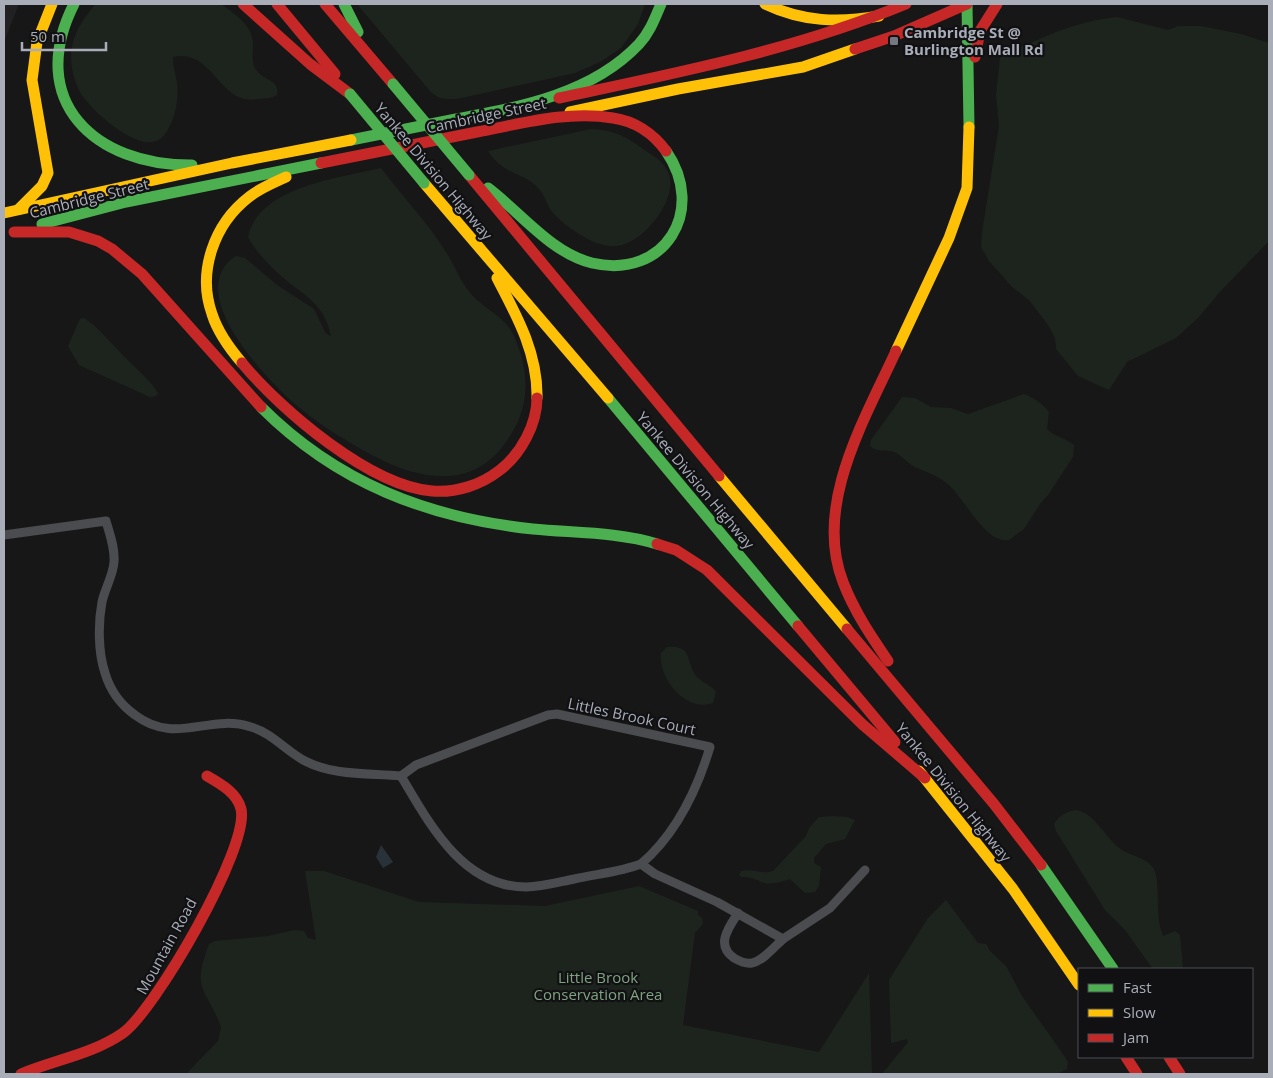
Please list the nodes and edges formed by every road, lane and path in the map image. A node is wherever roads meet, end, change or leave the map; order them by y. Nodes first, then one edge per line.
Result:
1 (52, 4) edge
2 (74, 4) edge
3 (243, 4) edge
4 (277, 4) edge
5 (325, 4) edge
6 (344, 4) edge
7 (661, 4) edge
8 (765, 4) edge
9 (906, 4) edge
10 (967, 4) edge
11 (997, 4) edge
12 (880, 16) junction
13 (375, 62) junction
14 (350, 94) junction
15 (529, 105) junction
16 (533, 120) junction
17 (968, 126) junction
18 (232, 163) junction
19 (320, 164) junction
20 (469, 175) junction
21 (19, 209) junction
22 (4, 213) edge
23 (9, 234) edge
24 (486, 256) junction
25 (4, 535) edge
26 (941, 740) junction
27 (207, 776) dead end
28 (401, 776) junction
29 (925, 778) junction
30 (641, 864) junction
31 (865, 870) dead end
32 (738, 913) junction
33 (783, 939) junction
34 (1112, 968) edge
35 (1078, 984) edge
36 (1127, 1058) edge
37 (1170, 1058) edge
38 (21, 1074) edge
39 (1137, 1074) edge
40 (1180, 1074) edge

1 - 21 main road
2 - 18 main road
3 - 14 main road
4 - 14 main road, Yankee Division Highway
5 - 13 main road, Yankee Division Highway
6 - 13 main road
7 - 15 main road
8 - 12 main road
9 - 12 main road, Cambridge Street
10 - 16 main road, Cambridge Street
10 - 17 main road
11 - 17 main road
12 - 15 main road, Cambridge Street
13 - 20 main road, Yankee Division Highway, bridge
14 - 24 main road, Yankee Division Highway, bridge
15 - 18 main road, Cambridge Street
16 - 19 main road, Cambridge Street
16 - 20 main road
17 - 26 main road
18 - 21 main road, Cambridge Street
19 - 23 main road, Cambridge Street
19 - 24 main road
20 - 26 main road, Yankee Division Highway
21 - 22 main road, Cambridge Street
23 - 29 main road
24 - 29 main road, Yankee Division Highway
25 - 28 street
26 - 34 main road, Yankee Division Highway
27 - 38 main road, Mountain Road
28 - 30 street
28 - 30 street, Littles Brook Court
29 - 35 main road, Yankee Division Highway
30 - 32 street
31 - 33 street
32 - 33 street
32 - 33 street
36 - 39 main road
37 - 40 main road

